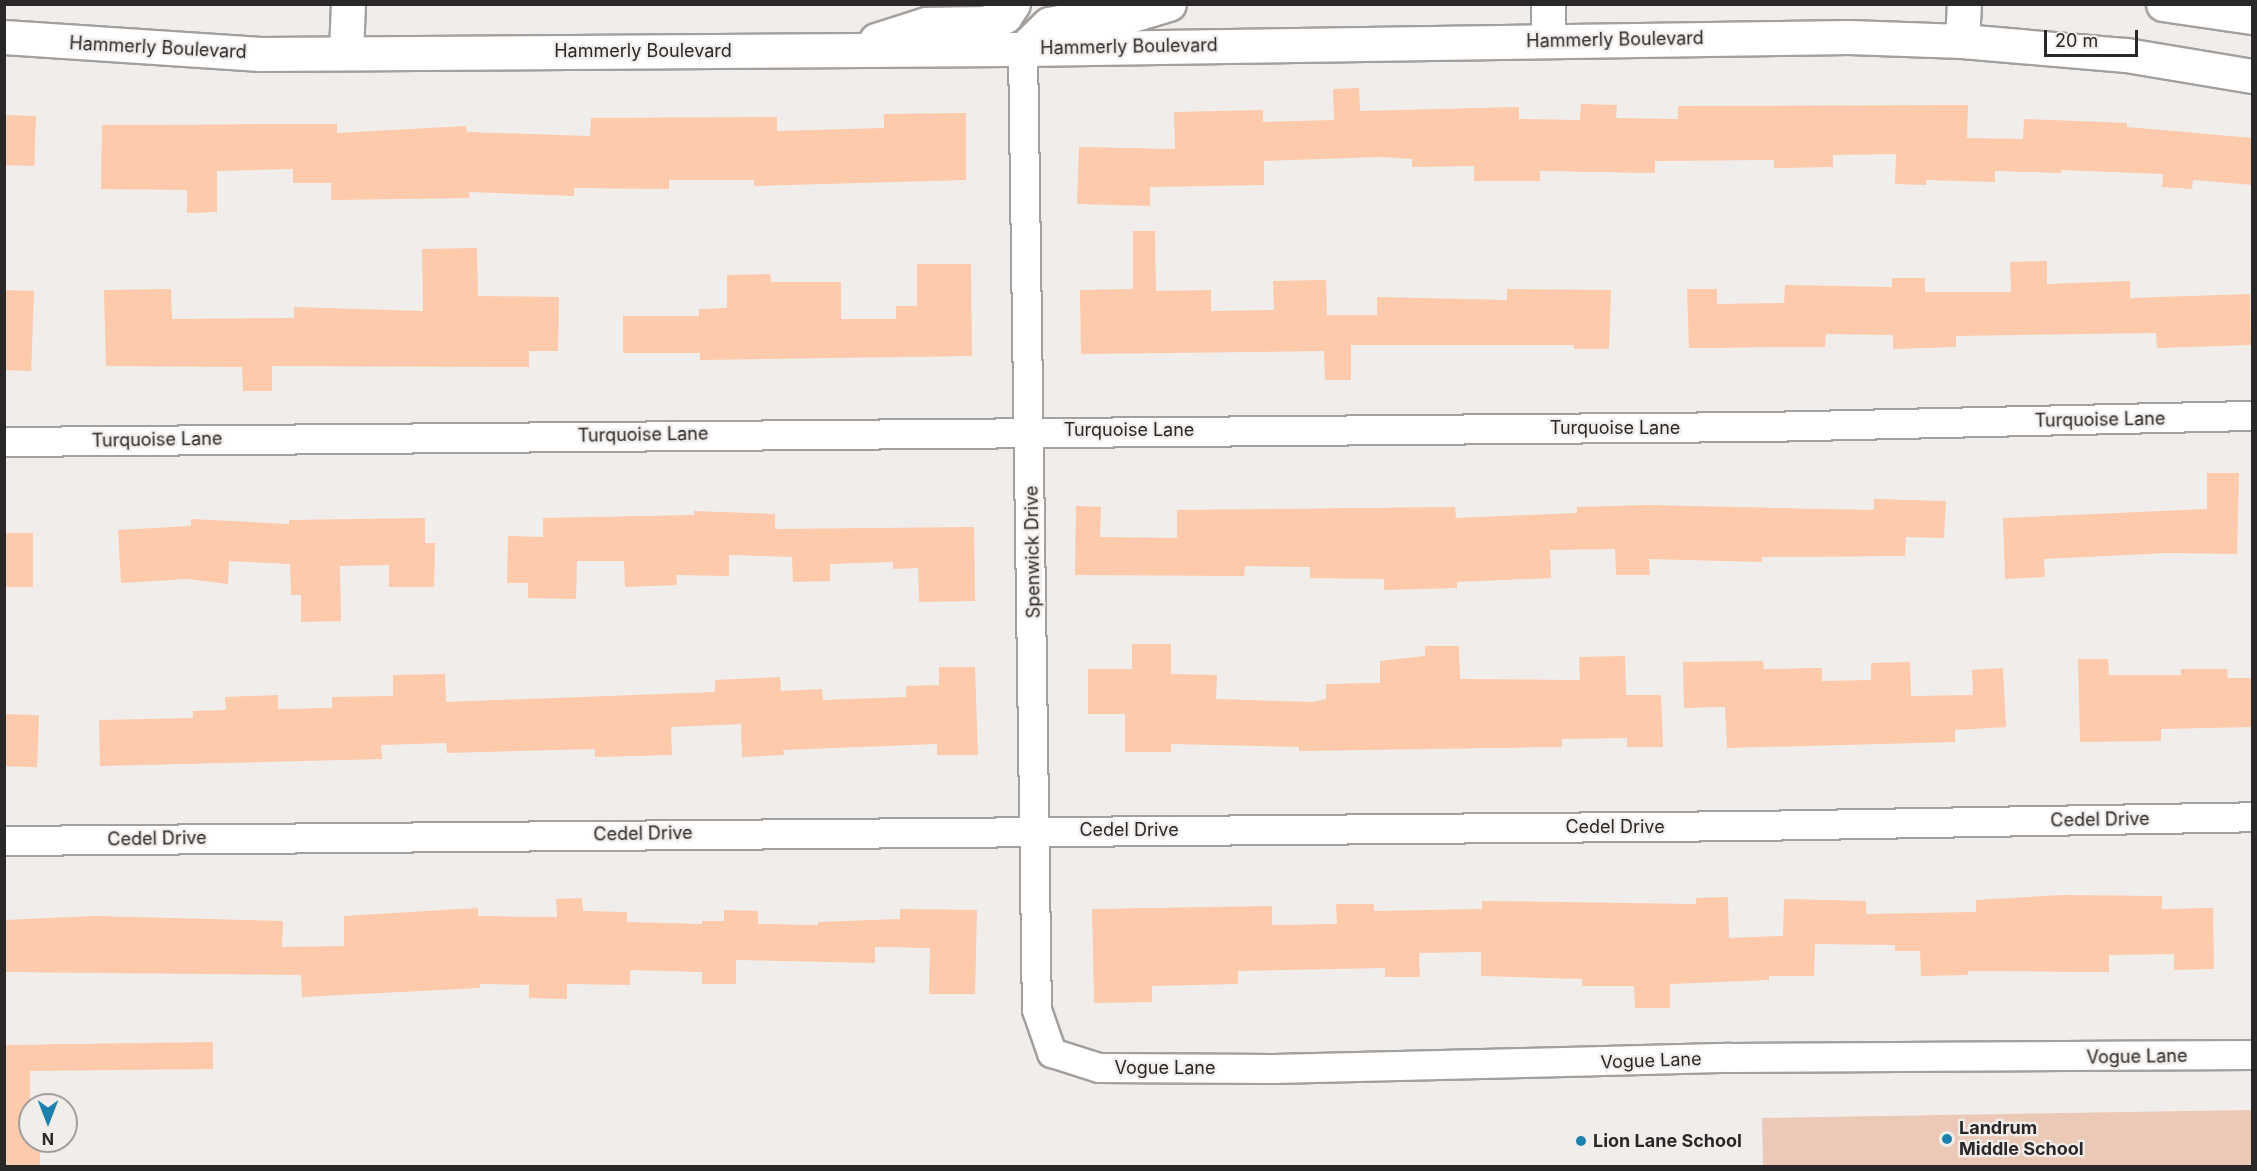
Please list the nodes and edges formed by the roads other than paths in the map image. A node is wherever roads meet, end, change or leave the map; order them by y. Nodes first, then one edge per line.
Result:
1 (348, 4) edge
2 (1013, 4) edge
3 (1169, 4) edge
4 (1548, 4) edge
5 (1964, 4) edge
6 (2163, 4) edge
7 (2253, 17) edge
8 (4, 38) edge
9 (1548, 40) junction
10 (1962, 41) junction
11 (1023, 49) junction
12 (843, 50) junction
13 (346, 53) junction
14 (2253, 76) edge
15 (2253, 416) edge
16 (1032, 431) junction
17 (4, 442) edge
18 (2253, 817) edge
19 (1037, 831) junction
20 (4, 841) edge
21 (1052, 1053) joint
22 (2253, 1055) edge

1 - 13 main road
2 - 12 main road
3 - 11 main road
4 - 9 main road
5 - 10 main road
6 - 7 main road
8 - 13 main road, Hammerly Boulevard
9 - 10 main road, Hammerly Boulevard
9 - 11 main road, Hammerly Boulevard
10 - 14 main road, Hammerly Boulevard
11 - 12 main road, Hammerly Boulevard
11 - 16 street, Spenwick Drive
12 - 13 main road, Hammerly Boulevard
15 - 16 street, Turquoise Lane
16 - 17 street, Turquoise Lane
16 - 19 street, Spenwick Drive
18 - 19 street, Cedel Drive
19 - 20 street, Cedel Drive
19 - 21 street, Spenwick Drive
21 - 22 street, Vogue Lane

